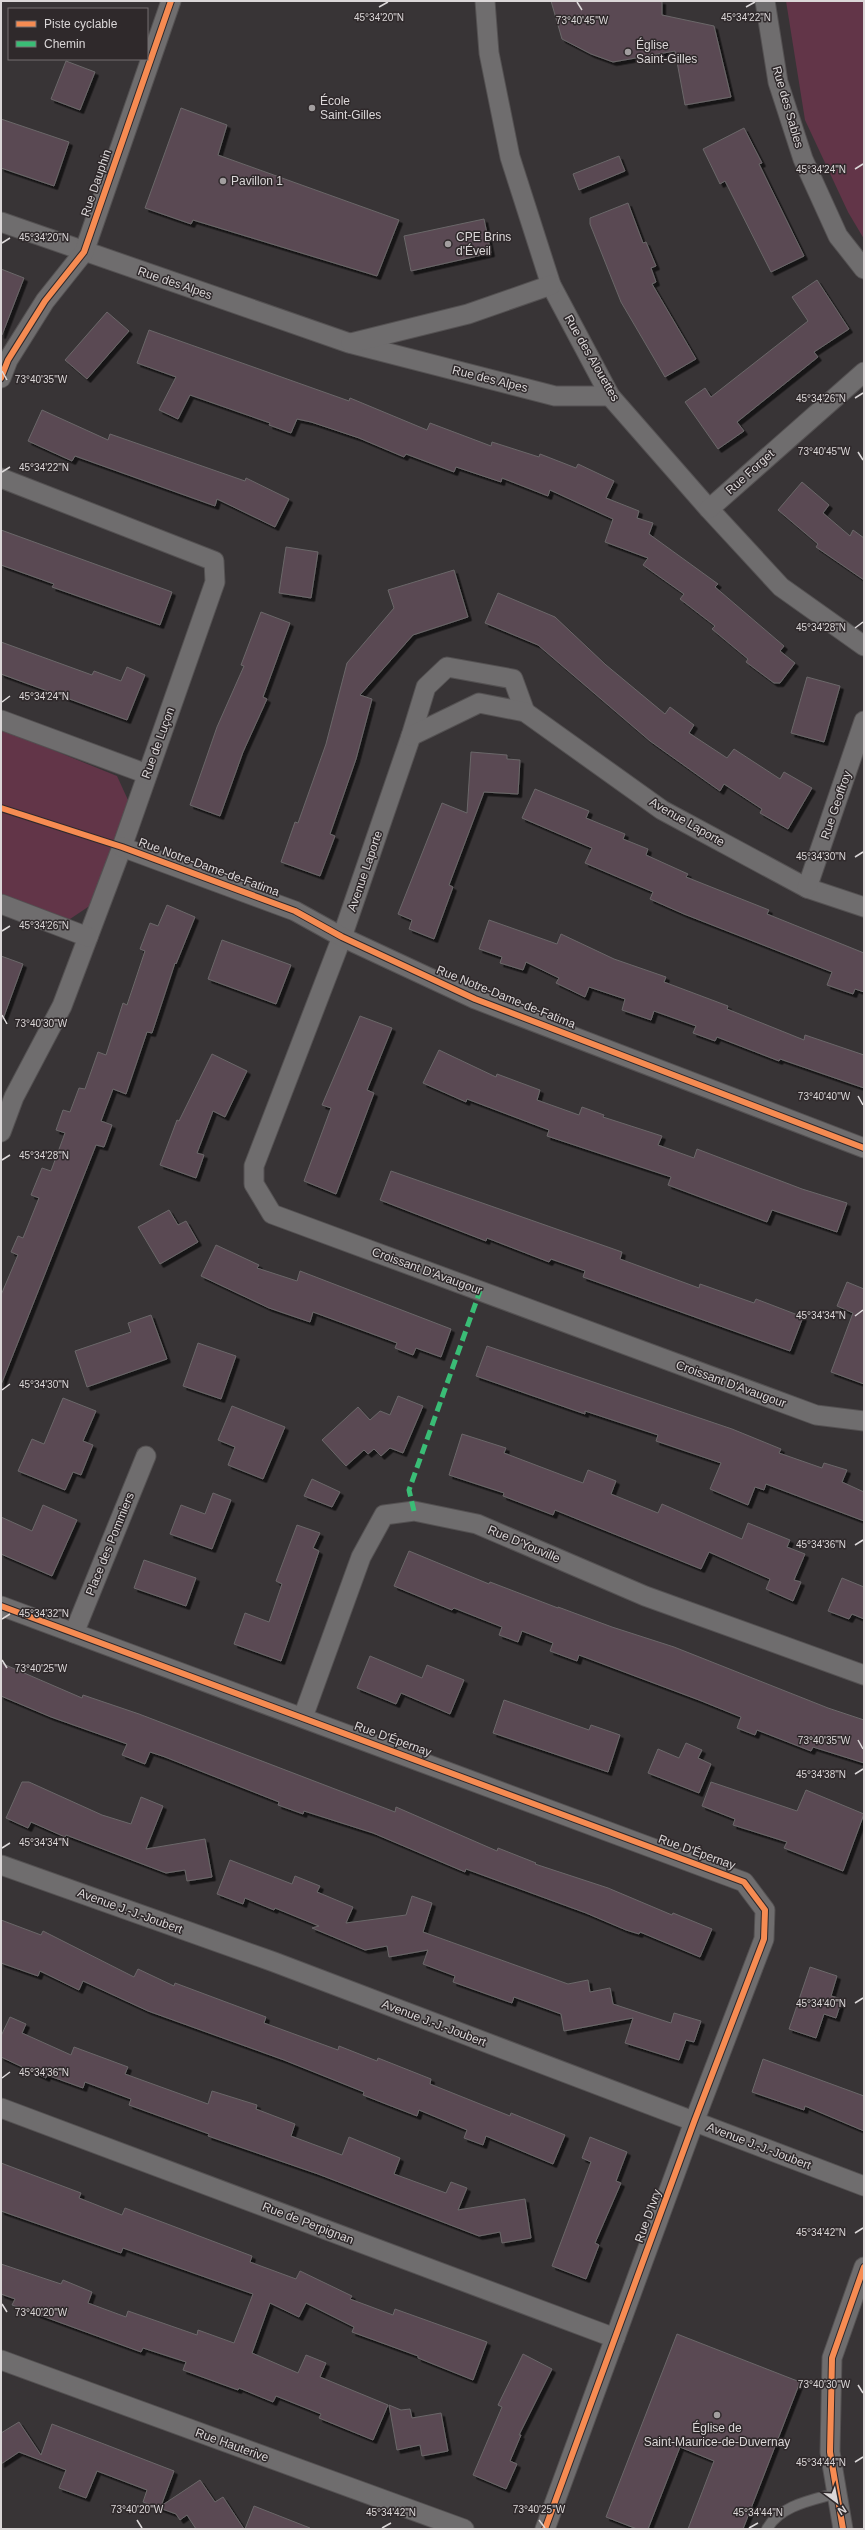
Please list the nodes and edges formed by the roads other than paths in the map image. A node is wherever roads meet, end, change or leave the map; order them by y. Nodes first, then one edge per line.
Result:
1 (171, 1) edge
2 (485, 1) edge
3 (765, 1) edge
4 (1, 222) edge
5 (84, 252) junction
6 (864, 269) edge
7 (551, 285) junction
8 (349, 343) junction
9 (864, 372) edge
10 (1, 378) edge
11 (610, 396) junction
12 (1, 478) edge
13 (708, 509) junction
14 (864, 646) edge
15 (525, 712) junction
16 (1, 720) edge
17 (864, 721) edge
18 (411, 736) junction
19 (147, 774) junction
20 (122, 847) junction
21 (807, 888) junction
22 (1, 904) edge
23 (864, 907) edge
24 (88, 937) junction
25 (342, 937) junction
26 (1, 1132) edge
27 (864, 1148) edge
28 (864, 1421) edge
29 (146, 1456) dead end
30 (1, 1606) edge
31 (74, 1632) junction
32 (864, 1675) edge
33 (303, 1717) junction
34 (1, 1865) edge
35 (765, 1910) joint
36 (1, 2108) edge
37 (694, 2122) junction
38 (864, 2186) edge
39 (864, 2267) edge
40 (615, 2338) junction
41 (1, 2360) edge
42 (837, 2493) junction
43 (422, 2522) edge
44 (464, 2529) edge
45 (545, 2529) edge
46 (767, 2529) edge
47 (843, 2529) edge

1 - 5 street, Rue Dauphin
2 - 7 street, Rue des Alouettes
3 - 6 street, Rue des Sables
4 - 5 street, Rue des Alpes
5 - 8 street, Rue des Alpes
5 - 10 street, Rue Dauphin
7 - 8 street
7 - 11 street, Rue des Alouettes
8 - 11 street, Rue des Alpes
9 - 13 street, Rue Forget
11 - 13 street, Rue des Alouettes
12 - 19 street, Rue de Luçon
13 - 14 street, Rue des Alouettes
15 - 18 street, Avenue Laporte
15 - 18 street, Avenue Laporte
15 - 21 street, Avenue Laporte
16 - 19 street
17 - 21 street, Rue Geoffroy
18 - 25 street, Avenue Laporte
19 - 20 street, Rue de Luçon
20 - 24 street, Rue de Luçon
20 - 25 street, Rue Notre-Dame-de-Fatima
21 - 23 street, Avenue Laporte
22 - 24 street
24 - 26 street, Rue de Luçon
25 - 27 street, Rue Notre-Dame-de-Fatima
25 - 28 street, Croissant D'Avaugour
29 - 31 street, Place des Pommiers
30 - 31 street, Rue D'Épernay
31 - 33 street, Rue D'Épernay
32 - 33 street, Rue D'Youville
33 - 35 street, Rue D'Épernay
34 - 37 street, Avenue J.-J.-Joubert
35 - 37 street, Rue D'Ivry
36 - 40 street, Rue de Perpignan
37 - 38 street, Avenue J.-J.-Joubert
37 - 40 street, Rue D'Ivry
39 - 42 street
40 - 45 street, Rue D'Ivry
41 - 43 street, Rue Hauterive
42 - 46 lane
42 - 47 street
43 - 44 street, Rue Hauterive

